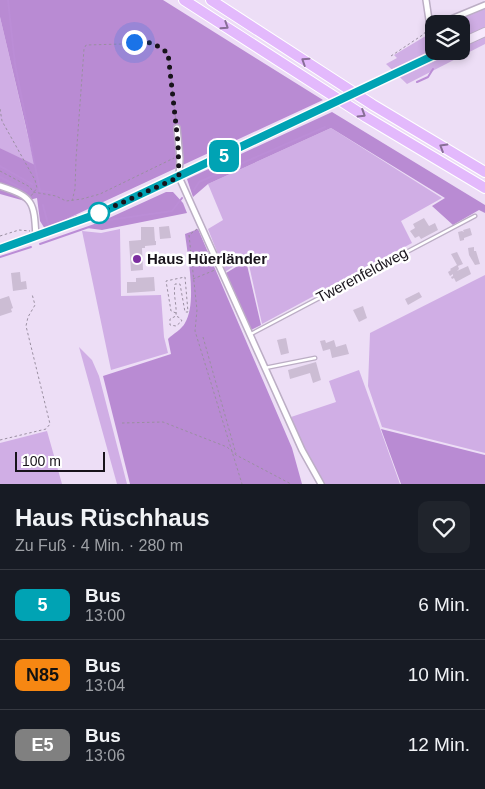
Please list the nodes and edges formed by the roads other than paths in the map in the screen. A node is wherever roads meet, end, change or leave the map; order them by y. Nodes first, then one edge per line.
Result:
1 (184, 0) edge
2 (211, 0) edge
3 (426, 0) edge
4 (485, 5) edge
5 (429, 15) edge
6 (461, 15) edge
7 (485, 32) edge
8 (470, 39) edge
9 (425, 60) edge
10 (177, 128) road end
11 (485, 172) edge
12 (179, 177) junction
13 (0, 186) edge
14 (485, 188) edge
15 (475, 216) dead end
16 (36, 237) junction
17 (0, 249) edge
18 (250, 334) junction
19 (315, 358) dead end
20 (265, 368) junction
21 (320, 484) edge

1 -> 14 highway
11 -> 2 highway
3 - 5 street
4 - 6 street
7 - 8 main road
9 - 12 main road, bridge
10 - 12 street
12 - 16 main road
12 - 18 street
13 - 16 street
15 - 18 lane, Twerenfeldweg
16 - 17 main road
18 - 20 street
19 - 20 lane
20 - 21 street

